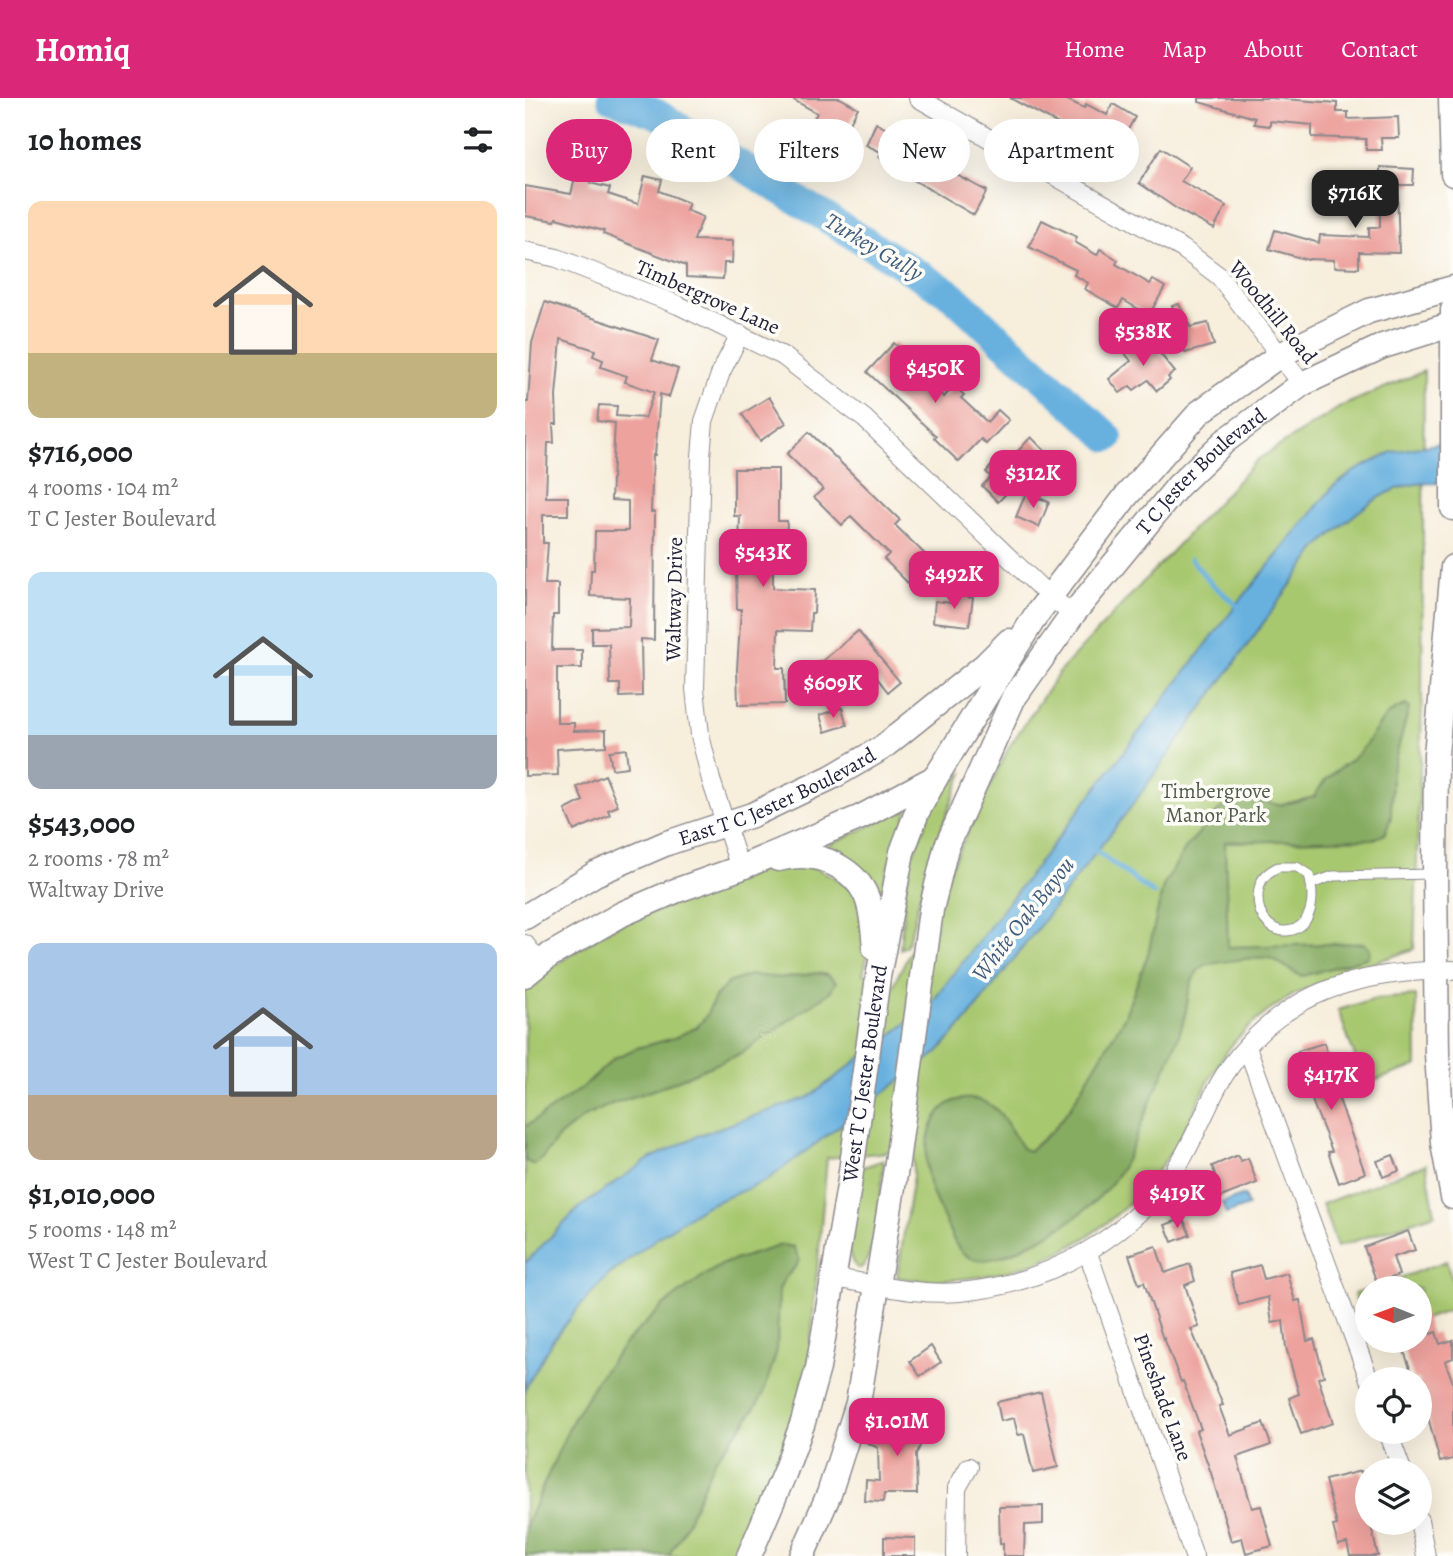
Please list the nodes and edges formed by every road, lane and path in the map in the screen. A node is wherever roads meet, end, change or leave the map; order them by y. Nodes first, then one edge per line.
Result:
1 (918, 98) edge
2 (1451, 98) edge
3 (1453, 174) edge
4 (525, 251) edge
5 (1453, 289) edge
6 (1453, 324) edge
7 (740, 334) junction
8 (1280, 355) junction
9 (1302, 384) junction
10 (1452, 396) edge
11 (1453, 508) edge
12 (1453, 567) edge
13 (1453, 576) edge
14 (1043, 606) junction
15 (1073, 614) junction
16 (1013, 699) junction
17 (936, 778) junction
18 (726, 824) junction
19 (740, 868) junction
20 (1435, 874) junction
21 (1311, 884) junction
22 (525, 917) edge
23 (530, 960) edge
24 (1445, 970) edge
25 (878, 976) junction
26 (1247, 1047) junction
27 (1453, 1198) edge
28 (1088, 1253) junction
29 (834, 1278) junction
30 (879, 1285) junction
31 (1365, 1367) edge
32 (969, 1466) dead end
33 (1422, 1535) edge
34 (749, 1556) edge
35 (802, 1556) edge
36 (956, 1556) edge
37 (1194, 1556) edge
38 (1426, 1556) edge

1 - 8 street, Woodhill Road
2 - 3 main road
4 - 7 street, Timbergrove Lane
5 - 6 main road
5 - 8 main road, T C Jester Boulevard
6 - 9 main road, T C Jester Boulevard
6 - 10 main road
7 - 14 street, Timbergrove Lane
7 - 18 street, Waltway Drive
8 - 9 street, Woodhill Road
8 - 14 main road, T C Jester Boulevard
9 - 15 main road, T C Jester Boulevard
10 - 11 main road
12 - 13 main road
13 - 20 main road
14 - 15 street, Timbergrove Lane
14 - 17 main road, West T C Jester Boulevard
14 - 18 main road, East T C Jester Boulevard
15 - 16 main road, T C Jester Boulevard
16 - 17 main road
16 - 30 main road, West T C Jester Boulevard
17 - 19 main road
17 - 25 main road, West T C Jester Boulevard
18 - 19 street, Waltway Drive
18 - 22 main road, East T C Jester Boulevard
19 - 23 main road
19 - 25 main road
20 - 21 lane
20 - 24 main road
21 - 21 lane
24 - 26 street
24 - 27 main road
25 - 29 main road, West T C Jester Boulevard
26 - 28 street
26 - 31 street
28 - 30 street
28 - 37 street, Pineshade Lane
29 - 30 street
29 - 34 main road, West T C Jester Boulevard
30 - 35 main road, West T C Jester Boulevard
32 - 36 street
33 - 38 street

